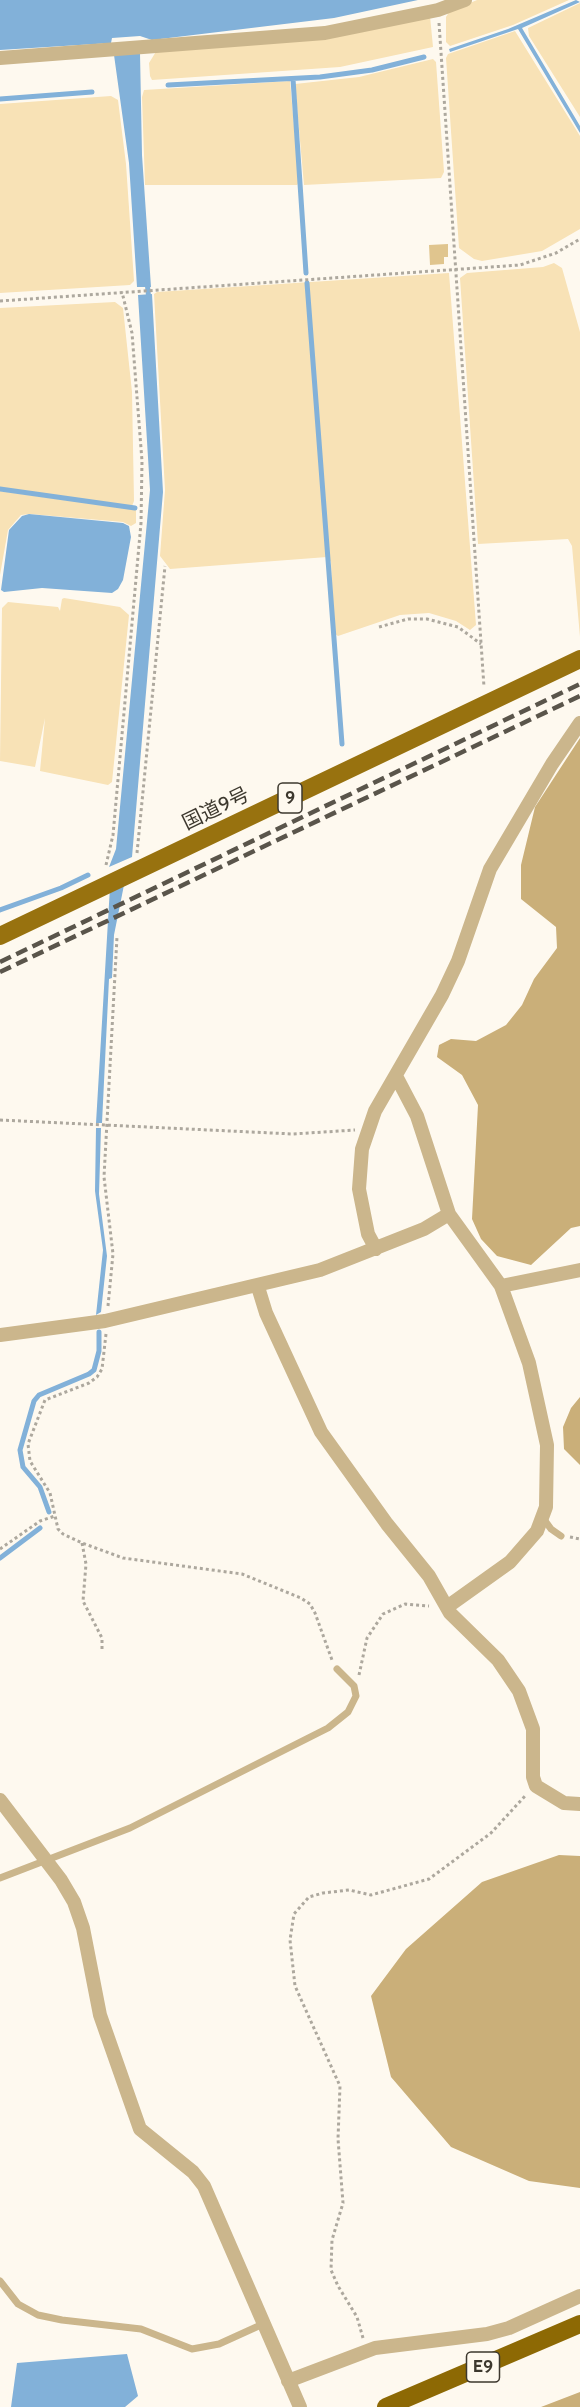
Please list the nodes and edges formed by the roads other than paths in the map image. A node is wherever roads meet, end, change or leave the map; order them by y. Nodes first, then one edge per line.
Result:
1 (465, 0) edge
2 (0, 58) edge
3 (580, 659) edge
4 (580, 723) edge
5 (0, 936) edge
6 (396, 1076) junction
7 (449, 1214) junction
8 (376, 1249) junction
9 (580, 1270) edge
10 (501, 1286) junction
11 (258, 1287) junction
12 (0, 1335) edge
13 (543, 1518) junction
14 (561, 1536) dead end
15 (447, 1607) junction
16 (337, 1669) road end
17 (0, 1800) edge
18 (580, 1804) edge
19 (46, 1861) junction
20 (0, 1878) edge
21 (0, 2281) edge
22 (580, 2296) edge
23 (263, 2324) junction
24 (580, 2324) edge
25 (288, 2381) junction
26 (300, 2407) edge
27 (386, 2407) edge

1 - 2 street
3 - 5 highway, 国道9号 / 9
4 - 6 street
6 - 7 street
6 - 8 street
7 - 8 street
7 - 10 street
8 - 11 street
9 - 10 street
10 - 13 street
11 - 12 street
11 - 15 street
13 - 14 lane
13 - 15 street
15 - 18 street
16 - 19 lane
17 - 19 street
19 - 20 lane
19 - 23 street
21 - 23 lane
22 - 25 street
23 - 25 street
24 - 27 highway, E9
25 - 26 street

